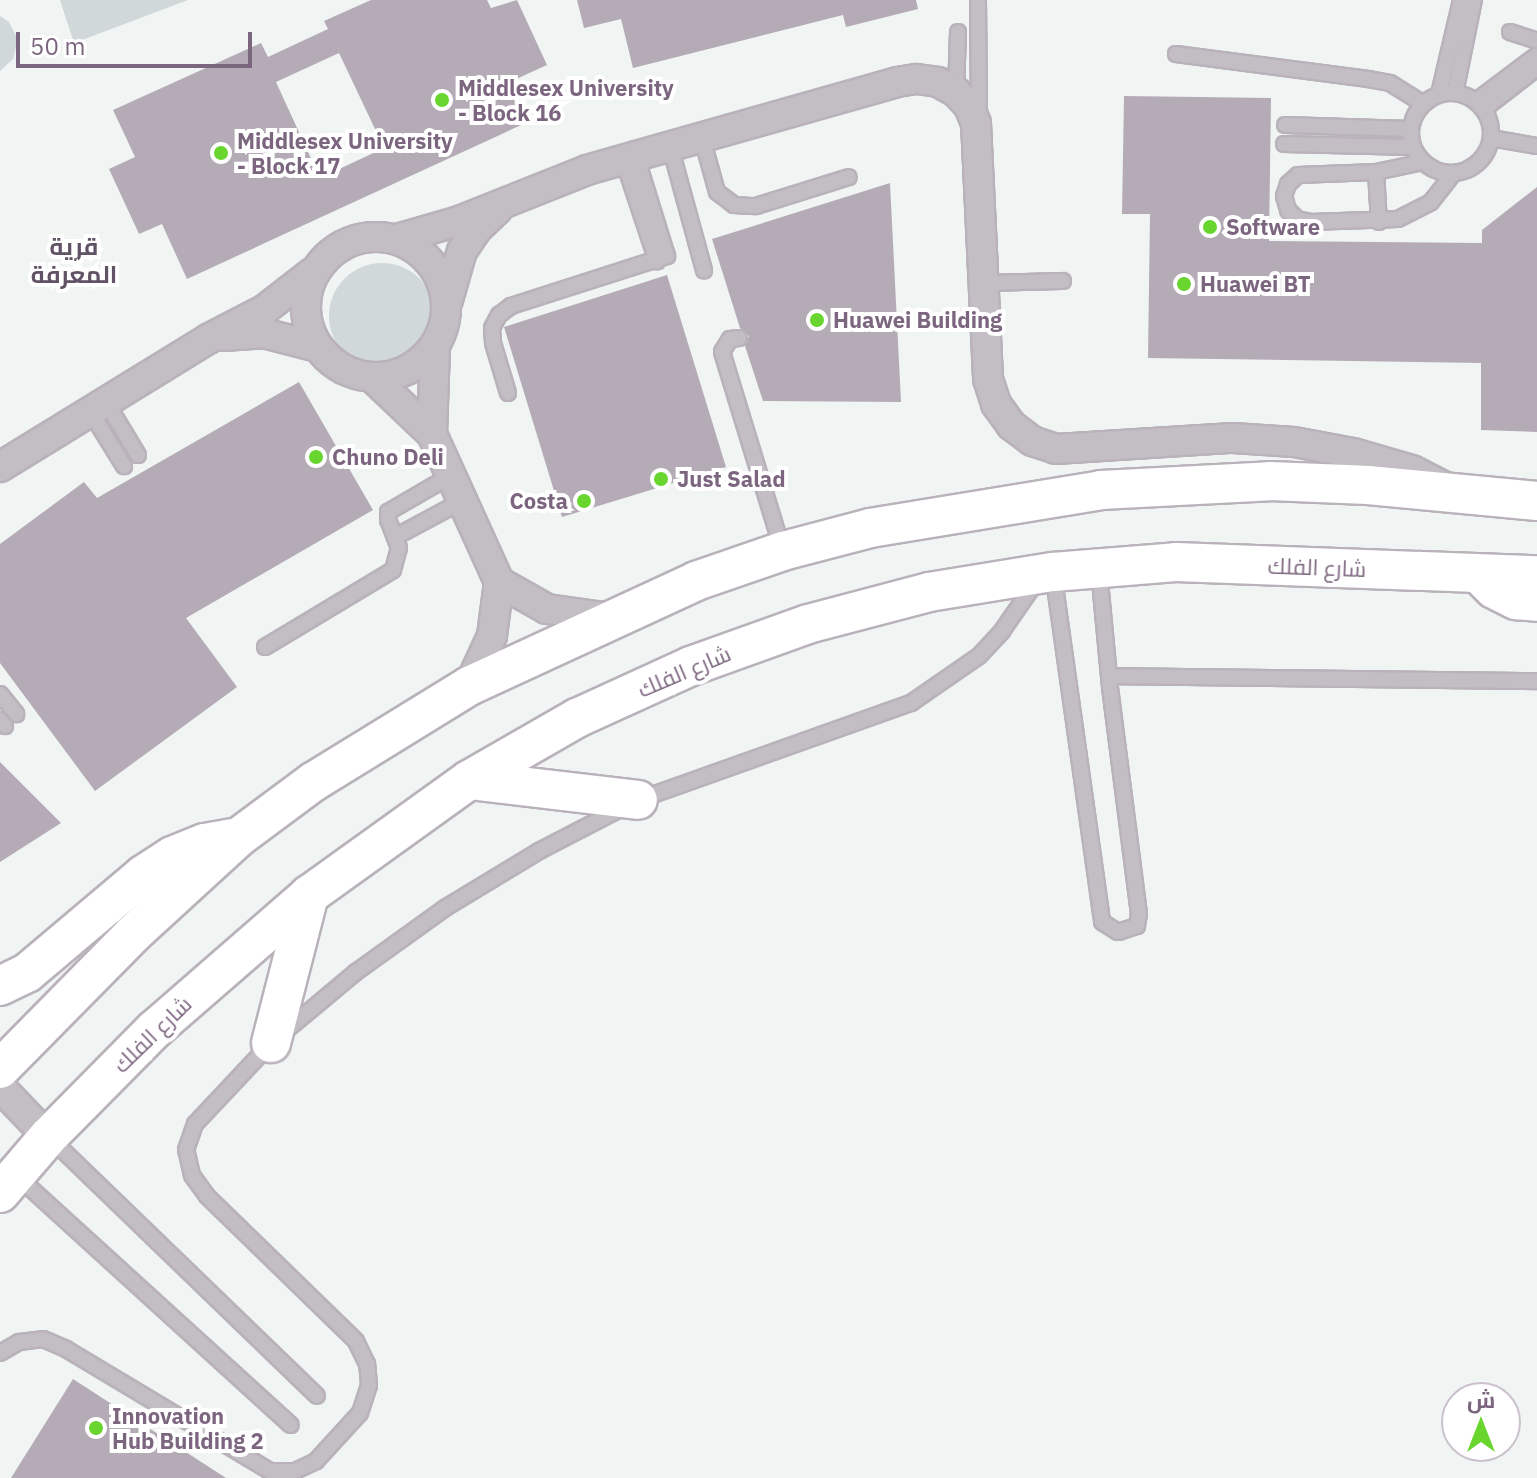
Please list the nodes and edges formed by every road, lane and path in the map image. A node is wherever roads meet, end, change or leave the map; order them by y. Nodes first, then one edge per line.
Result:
1 (978, 0) edge
2 (1461, 0) edge
3 (1474, 0) edge
4 (958, 32) dead end
5 (1510, 32) dead end
6 (1537, 41) edge
7 (1176, 54) dead end
8 (1537, 55) edge
9 (1537, 68) edge
10 (956, 92) junction
11 (1455, 93) junction
12 (1439, 94) junction
13 (1423, 104) junction
14 (1480, 105) junction
15 (976, 123) junction
16 (1285, 125) dead end
17 (1410, 129) junction
18 (702, 138) junction
19 (1491, 138) junction
20 (1284, 144) dead end
21 (670, 146) junction
22 (1537, 146) edge
23 (1413, 147) junction
24 (630, 158) junction
25 (1423, 162) junction
26 (1376, 172) junction
27 (1454, 173) junction
28 (849, 177) dead end
29 (522, 194) junction
30 (1379, 222) junction
31 (397, 239) junction
32 (704, 270) dead end
33 (314, 272) junction
34 (1063, 281) dead end
35 (985, 283) junction
36 (447, 302) junction
37 (739, 338) dead end
38 (208, 339) junction
39 (435, 346) junction
40 (318, 347) junction
41 (373, 378) junction
42 (508, 393) dead end
43 (98, 406) junction
44 (432, 434) junction
45 (138, 455) dead end
46 (124, 466) dead end
47 (0, 467) edge
48 (456, 488) junction
49 (1464, 495) junction
50 (1537, 501) edge
51 (395, 537) junction
52 (783, 551) junction
53 (1098, 567) junction
54 (1476, 572) junction
55 (1047, 573) junction
56 (1537, 575) edge
57 (499, 582) junction
58 (1537, 602) edge
59 (611, 618) junction
60 (265, 647) dead end
61 (1109, 676) junction
62 (1537, 681) edge
63 (469, 686) junction
64 (0, 694) edge
65 (16, 714) dead end
66 (469, 780) junction
67 (638, 800) junction
68 (239, 837) junction
69 (309, 895) junction
70 (0, 986) edge
71 (271, 1043) junction
72 (0, 1069) edge
73 (0, 1087) edge
74 (48, 1137) junction
75 (5, 1176) edge
76 (0, 1353) edge
77 (317, 1396) dead end
78 (291, 1425) dead end

1 - 15 lane
2 - 12 lane
3 - 11 lane
4 - 10 lane
5 - 6 lane
7 - 13 lane
8 - 14 lane
9 - 14 lane
10 - 15 street
10 - 18 street
11 - 12 lane
11 - 14 lane
12 - 13 lane
13 - 17 lane
14 - 19 lane
15 - 35 street
16 - 17 lane
17 - 23 lane
18 - 21 street
18 - 28 lane
19 - 22 lane
19 - 27 lane
20 - 23 lane
21 - 24 street
21 - 32 lane
23 - 25 lane
24 - 29 street
24 - 42 lane
25 - 26 lane
25 - 27 lane
26 - 30 lane
26 - 30 lane
27 - 30 lane
29 - 31 street
29 - 36 street
31 - 33 street
31 - 36 street
33 - 38 street
33 - 40 street
34 - 35 lane
35 - 49 street
36 - 39 street
37 - 52 lane
38 - 40 street
38 - 43 street
39 - 41 street
39 - 44 street
40 - 41 street
41 - 44 street
43 - 45 lane
43 - 46 lane
43 - 47 street
44 - 48 street
48 - 51 lane
48 - 51 lane
48 - 57 street
49 - 50 street
49 - 52 street
51 - 60 lane
52 - 59 street
53 - 54 street, شارع الفلك
53 - 55 street, شارع الفلك
53 - 61 lane
54 - 56 street, شارع الفلك
54 - 58 street
55 - 61 lane
55 - 66 street, شارع الفلك
55 - 67 lane
57 - 59 street
57 - 63 street
59 - 63 street
61 - 62 lane
63 - 68 street
64 - 65 lane
66 - 67 street
66 - 69 street, شارع الفلك
67 - 71 lane
68 - 70 street
68 - 72 street
69 - 71 street
69 - 74 street, شارع الفلك
71 - 76 lane
73 - 74 street
74 - 75 street, شارع الفلك
74 - 77 lane
75 - 78 lane

